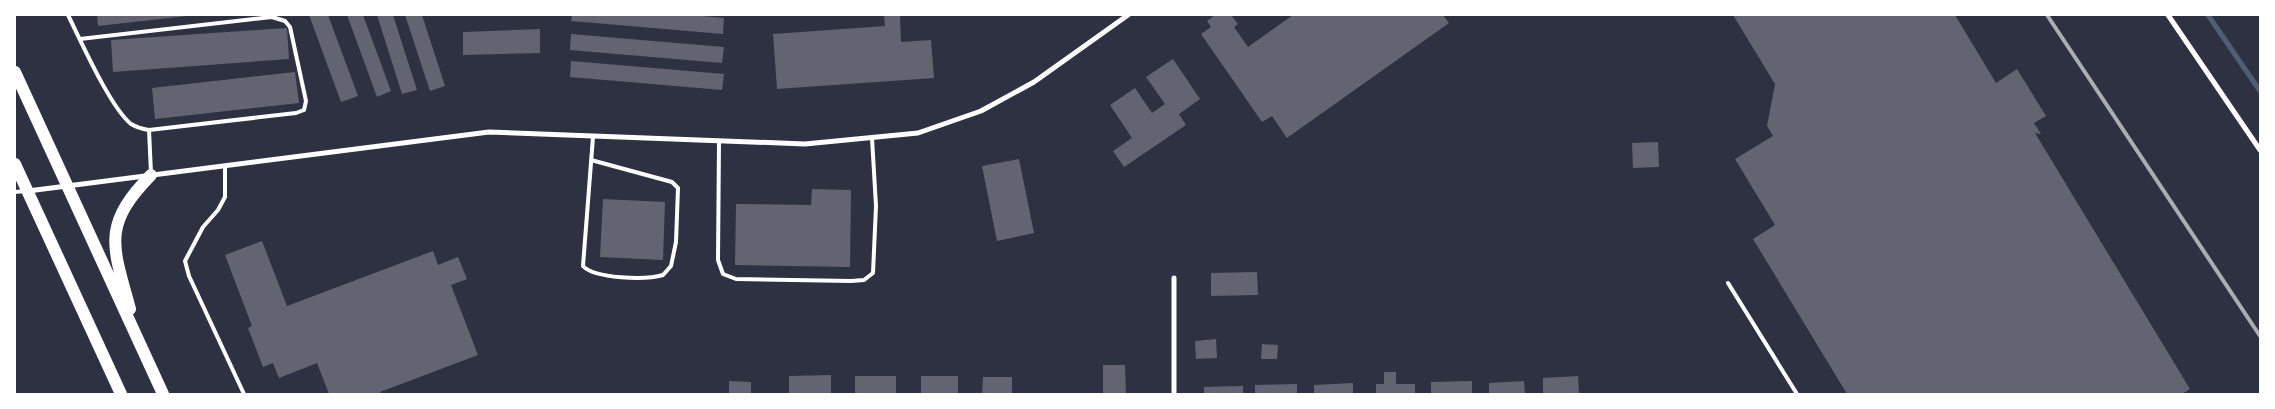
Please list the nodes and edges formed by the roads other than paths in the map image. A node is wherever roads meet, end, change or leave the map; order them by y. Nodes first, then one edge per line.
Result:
1 (68, 15) edge
2 (1128, 15) edge
3 (2168, 15) edge
4 (80, 39) junction
5 (15, 72) edge
6 (149, 130) junction
7 (593, 137) junction
8 (872, 138) junction
9 (719, 142) junction
10 (2260, 150) edge
11 (591, 160) junction
12 (15, 164) edge
13 (225, 167) junction
14 (151, 175) junction
15 (67, 186) junction
16 (21, 192) edge
17 (1174, 278) dead end
18 (1728, 283) dead end
19 (138, 340) junction
20 (120, 394) edge
21 (163, 394) edge
22 (244, 394) edge
23 (1174, 394) edge
24 (1797, 394) edge

1 - 4 lane
2 - 8 street
3 - 10 street
4 - 6 lane
4 - 6 lane
5 - 15 main road
6 - 14 lane
7 - 9 street
7 - 11 lane
7 - 13 street
8 - 9 street
8 - 9 lane
11 - 11 lane
12 - 16 main road
13 - 14 street
13 - 22 lane
14 - 15 street
14 - 19 main road
15 - 16 street
15 - 19 main road
16 - 20 main road
17 - 23 street
18 - 24 lane
19 - 21 main road

